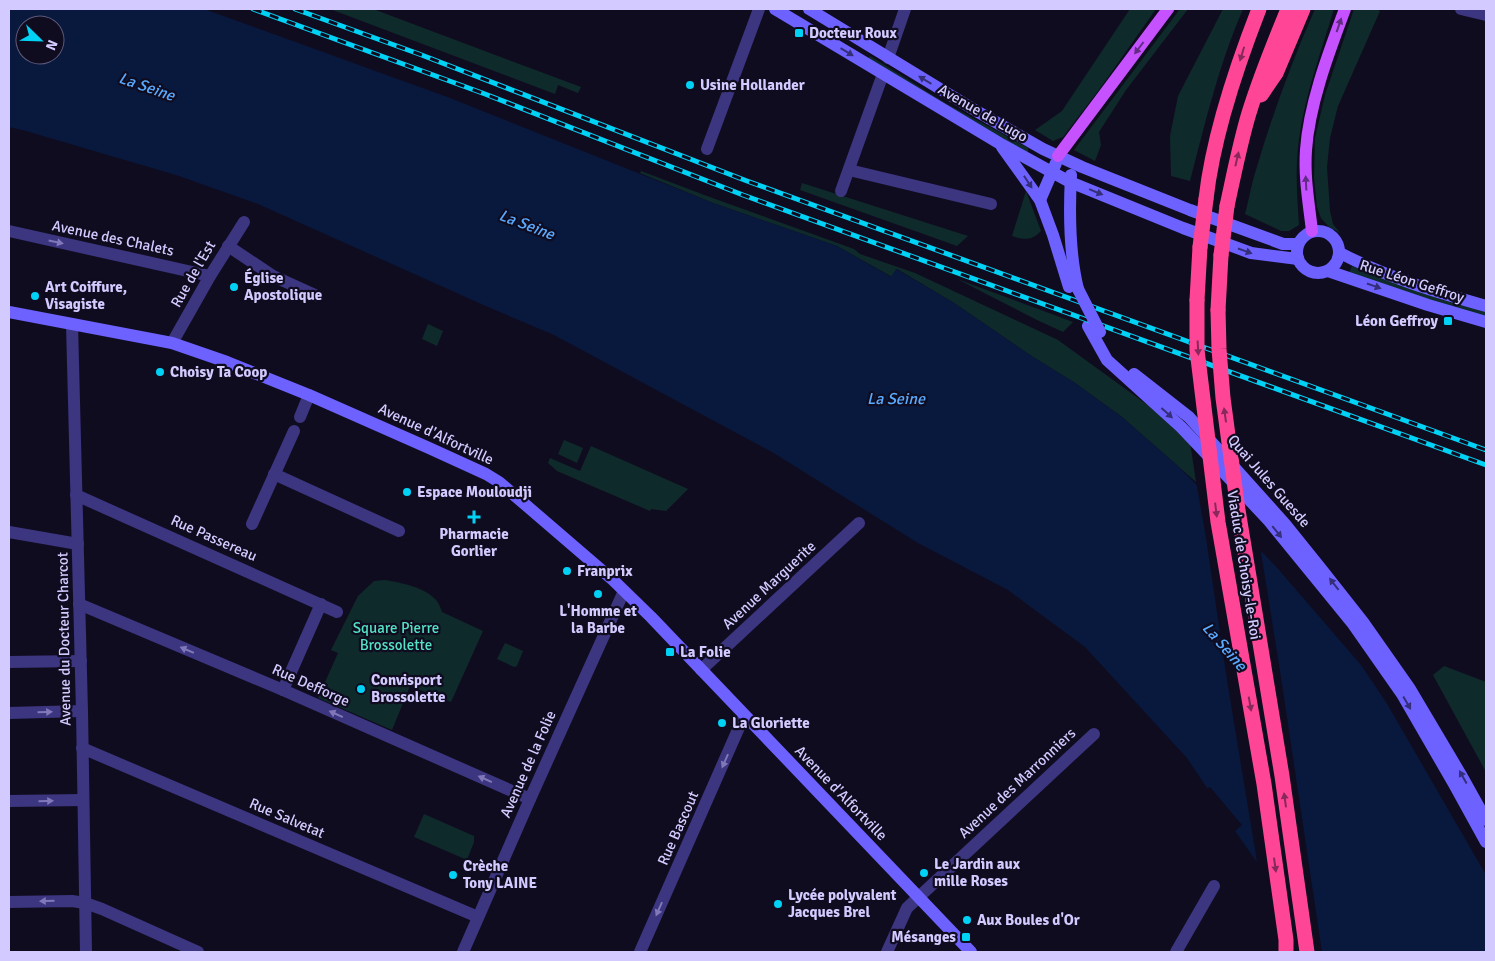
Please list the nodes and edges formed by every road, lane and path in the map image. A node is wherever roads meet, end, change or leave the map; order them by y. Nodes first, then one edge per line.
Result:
1 (759, 9) edge
2 (775, 9) edge
3 (809, 9) edge
4 (905, 9) edge
5 (1168, 9) edge
6 (1259, 9) edge
7 (1288, 9) edge
8 (1303, 9) edge
9 (1345, 9) edge
10 (1461, 9) edge
11 (1486, 15) edge
12 (888, 58) junction
13 (883, 74) junction
14 (1249, 113) junction
15 (999, 143) junction
16 (707, 148) dead end
17 (1058, 156) junction
18 (1071, 162) junction
19 (849, 170) junction
20 (1052, 171) junction
21 (1070, 182) junction
22 (841, 191) dead end
23 (1040, 200) junction
24 (991, 204) dead end
25 (244, 222) dead end
26 (1312, 231) junction
27 (9, 232) edge
28 (1298, 244) junction
29 (228, 246) junction
30 (1340, 253) junction
31 (1298, 259) junction
32 (1328, 271) junction
33 (210, 276) junction
34 (1073, 288) junction
35 (317, 296) dead end
36 (1486, 306) edge
37 (9, 312) edge
38 (1486, 322) edge
39 (72, 324) junction
40 (172, 344) junction
41 (310, 395) junction
42 (300, 417) dead end
43 (294, 431) dead end
44 (274, 474) junction
45 (76, 495) junction
46 (859, 523) dead end
47 (252, 524) dead end
48 (399, 531) dead end
49 (9, 532) edge
50 (78, 544) junction
51 (624, 590) junction
52 (79, 604) junction
53 (321, 604) junction
54 (338, 612) dead end
55 (81, 661) junction
56 (9, 662) edge
57 (701, 670) junction
58 (283, 690) junction
59 (82, 711) junction
60 (9, 713) edge
61 (744, 716) junction
62 (1094, 734) dead end
63 (82, 748) junction
64 (530, 799) junction
65 (83, 800) junction
66 (9, 801) edge
67 (1486, 820) edge
68 (1486, 842) edge
69 (1214, 886) dead end
70 (918, 898) junction
71 (9, 902) edge
72 (85, 903) junction
73 (478, 917) junction
74 (86, 952) edge
75 (198, 952) edge
76 (463, 952) edge
77 (640, 952) edge
78 (887, 952) edge
79 (970, 952) edge
80 (1176, 952) edge
81 (1286, 952) edge
82 (1307, 952) edge

1 - 16 street
2 -> 13 main road, Avenue de Lugo
3 - 12 main road, Avenue de Lugo
4 - 12 street
5 -> 17 main road
6 -> 81 highway, Viaduc de Choisy-le-Roi, bridge
7 - 14 highway, Viaduc de Choisy-le-Roi
8 - 14 highway
26 -> 9 main road
10 - 11 street
17 -> 12 main road, Avenue de Lugo
13 - 15 main road, Avenue de Lugo
13 - 19 street
82 -> 14 highway, Viaduc de Choisy-le-Roi, bridge
15 - 20 main road, Avenue de Lugo
15 -> 23 main road, Quai Jules Guesde
17 - 18 main road, Avenue de Lugo
17 - 20 main road
18 - 21 main road, Quai Jules Guesde
18 - 28 main road, Avenue de Lugo
19 - 22 street
19 - 24 street
20 - 21 main road, Avenue de Lugo
20 - 23 main road
21 -> 31 main road, Avenue de Lugo
21 - 34 main road, Quai Jules Guesde
23 - 34 main road, Quai Jules Guesde
25 - 29 street, Rue de l'Est
26 - 28 main road
26 - 30 main road
27 -> 33 street, Avenue des Chalets
28 - 31 main road
29 - 33 street, Rue de l'Est
29 - 35 street
30 - 32 main road
30 - 36 main road, Rue Léon Geffroy
31 - 32 main road
32 -> 38 main road, Rue Léon Geffroy
33 - 40 street, Rue de l'Est
67 -> 34 main road, Quai Jules Guesde, bridge
34 -> 68 main road, Quai Jules Guesde
37 - 39 main road, Avenue d'Alfortville
39 - 40 main road, Avenue d'Alfortville
39 - 45 street, Avenue du Docteur Charcot
40 - 41 main road, Avenue d'Alfortville
41 - 42 street
41 - 51 main road, Avenue d'Alfortville
43 - 44 street
44 - 47 street
44 - 48 street
45 - 50 street, Avenue du Docteur Charcot
45 - 53 street, Rue Passereau
46 - 57 street, Avenue Marguerite
49 - 50 street
50 - 52 street, Avenue du Docteur Charcot
51 - 57 main road, Avenue d'Alfortville
51 - 64 street, Avenue de la Folie
52 - 55 street, Avenue du Docteur Charcot
58 -> 52 street, Rue Defforge
53 - 54 street, Rue Passereau
53 - 58 street
55 - 56 street
55 - 59 street, Avenue du Docteur Charcot
57 - 61 main road, Avenue d'Alfortville
64 -> 58 street, Rue Defforge
60 -> 59 street
59 - 63 street, Avenue du Docteur Charcot
61 - 70 main road, Avenue d'Alfortville
61 -> 77 street, Rue Bascout
62 - 70 street, Avenue des Marronniers
63 - 65 street, Avenue du Docteur Charcot
63 - 73 street, Rue Salvetat
64 - 73 street, Avenue de la Folie
66 -> 65 street
65 - 72 street, Avenue du Docteur Charcot
69 - 80 street
70 - 78 street, Avenue des Marronniers
70 - 79 main road, Avenue d'Alfortville
72 -> 71 street
72 - 74 street, Avenue du Docteur Charcot
72 - 75 street
73 - 76 street, Avenue de la Folie

